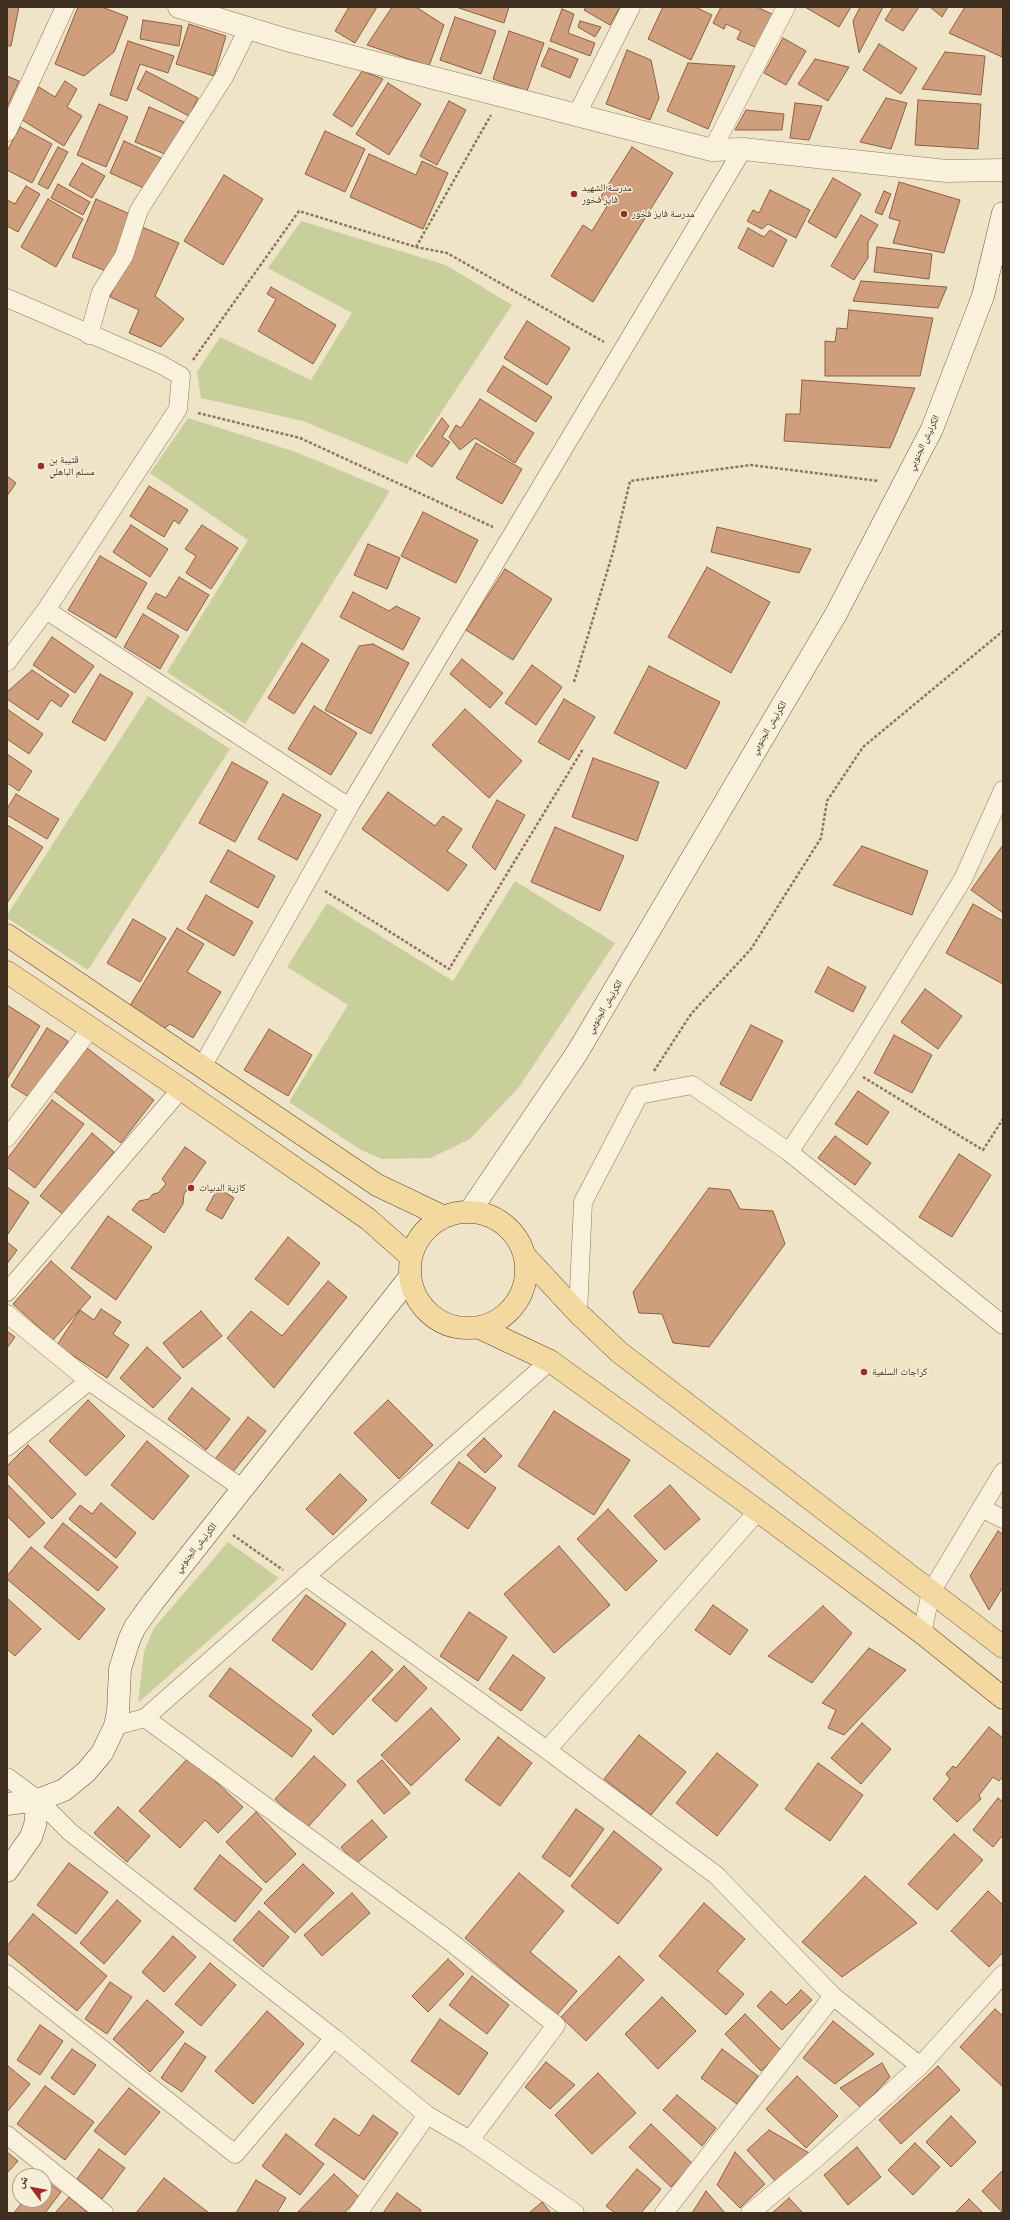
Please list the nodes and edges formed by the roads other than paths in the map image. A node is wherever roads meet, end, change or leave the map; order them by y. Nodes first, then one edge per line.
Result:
1 (65, 7) edge
2 (179, 7) edge
3 (632, 7) edge
4 (786, 7) edge
5 (249, 27) junction
6 (577, 114) junction
7 (7, 132) edge
8 (743, 149) junction
9 (712, 150) junction
10 (1003, 170) edge
11 (1003, 213) edge
12 (7, 298) edge
13 (90, 335) junction
14 (46, 610) junction
15 (7, 662) edge
16 (1003, 790) edge
17 (349, 807) junction
18 (7, 935) edge
19 (7, 972) edge
20 (91, 1028) junction
21 (202, 1067) junction
22 (181, 1089) junction
23 (7, 1138) edge
24 (789, 1152) junction
25 (470, 1211) junction
26 (442, 1216) junction
27 (526, 1257) junction
28 (410, 1267) junction
29 (7, 1292) edge
30 (578, 1313) junction
31 (7, 1314) edge
32 (1003, 1326) edge
33 (480, 1328) junction
34 (550, 1361) junction
35 (89, 1380) junction
36 (7, 1447) edge
37 (1003, 1472) edge
38 (243, 1489) junction
39 (981, 1508) junction
40 (758, 1511) junction
41 (1003, 1519) edge
42 (305, 1576) junction
43 (931, 1592) junction
44 (922, 1633) junction
45 (1003, 1647) edge
46 (1003, 1698) edge
47 (145, 1718) junction
48 (115, 1726) junction
49 (547, 1750) junction
50 (7, 1777) edge
51 (38, 1800) junction
52 (7, 1804) edge
53 (7, 1871) edge
54 (7, 1974) edge
55 (1003, 1974) edge
56 (833, 1996) junction
57 (334, 2038) junction
58 (920, 2066) junction
59 (428, 2116) junction
60 (7, 2135) edge
61 (470, 2140) junction
62 (104, 2213) edge
63 (358, 2213) edge
64 (576, 2213) edge
65 (664, 2213) edge
66 (750, 2213) edge

1 - 7 street
2 - 5 main road
3 - 6 street
4 - 9 street
5 - 6 main road
5 - 13 street
6 - 9 main road
8 - 9 main road
8 - 10 main road
8 - 17 street
11 - 25 main road, الكرنيش الجنوبي
12 - 13 street
13 - 14 street
14 - 15 street
14 - 17 street
16 - 24 street
17 - 21 street
18 - 21 main road
19 - 20 main road
20 - 22 main road
20 - 23 street
21 - 26 main road
22 - 28 main road
22 - 29 street
24 - 30 street
24 - 32 street
25 - 26 main road
25 - 27 main road
26 - 28 main road
27 - 30 main road
27 - 33 main road
28 - 33 main road
28 - 38 main road, الكرنيش الجنوبي
30 - 43 main road
31 - 35 street
33 - 34 main road
34 - 40 main road
34 - 42 street
35 - 36 street
35 - 38 street
37 - 39 street
38 - 48 main road, الكرنيش الجنوبي
39 - 41 street
39 - 43 street
40 - 44 main road
40 - 49 street
42 - 47 street
42 - 49 street
43 - 44 street
43 - 45 main road
44 - 46 main road
47 - 48 street
47 - 61 street
48 - 51 main road, الكرنيش الجنوبي
49 - 56 street
50 - 51 street
51 - 52 main road, الكرنيش الجنوبي
51 - 53 main road
51 - 57 street
54 - 57 street
55 - 58 street
56 - 58 street
56 - 65 street
57 - 59 street
58 - 66 street
59 - 61 street
59 - 63 street
60 - 62 street
61 - 64 street

